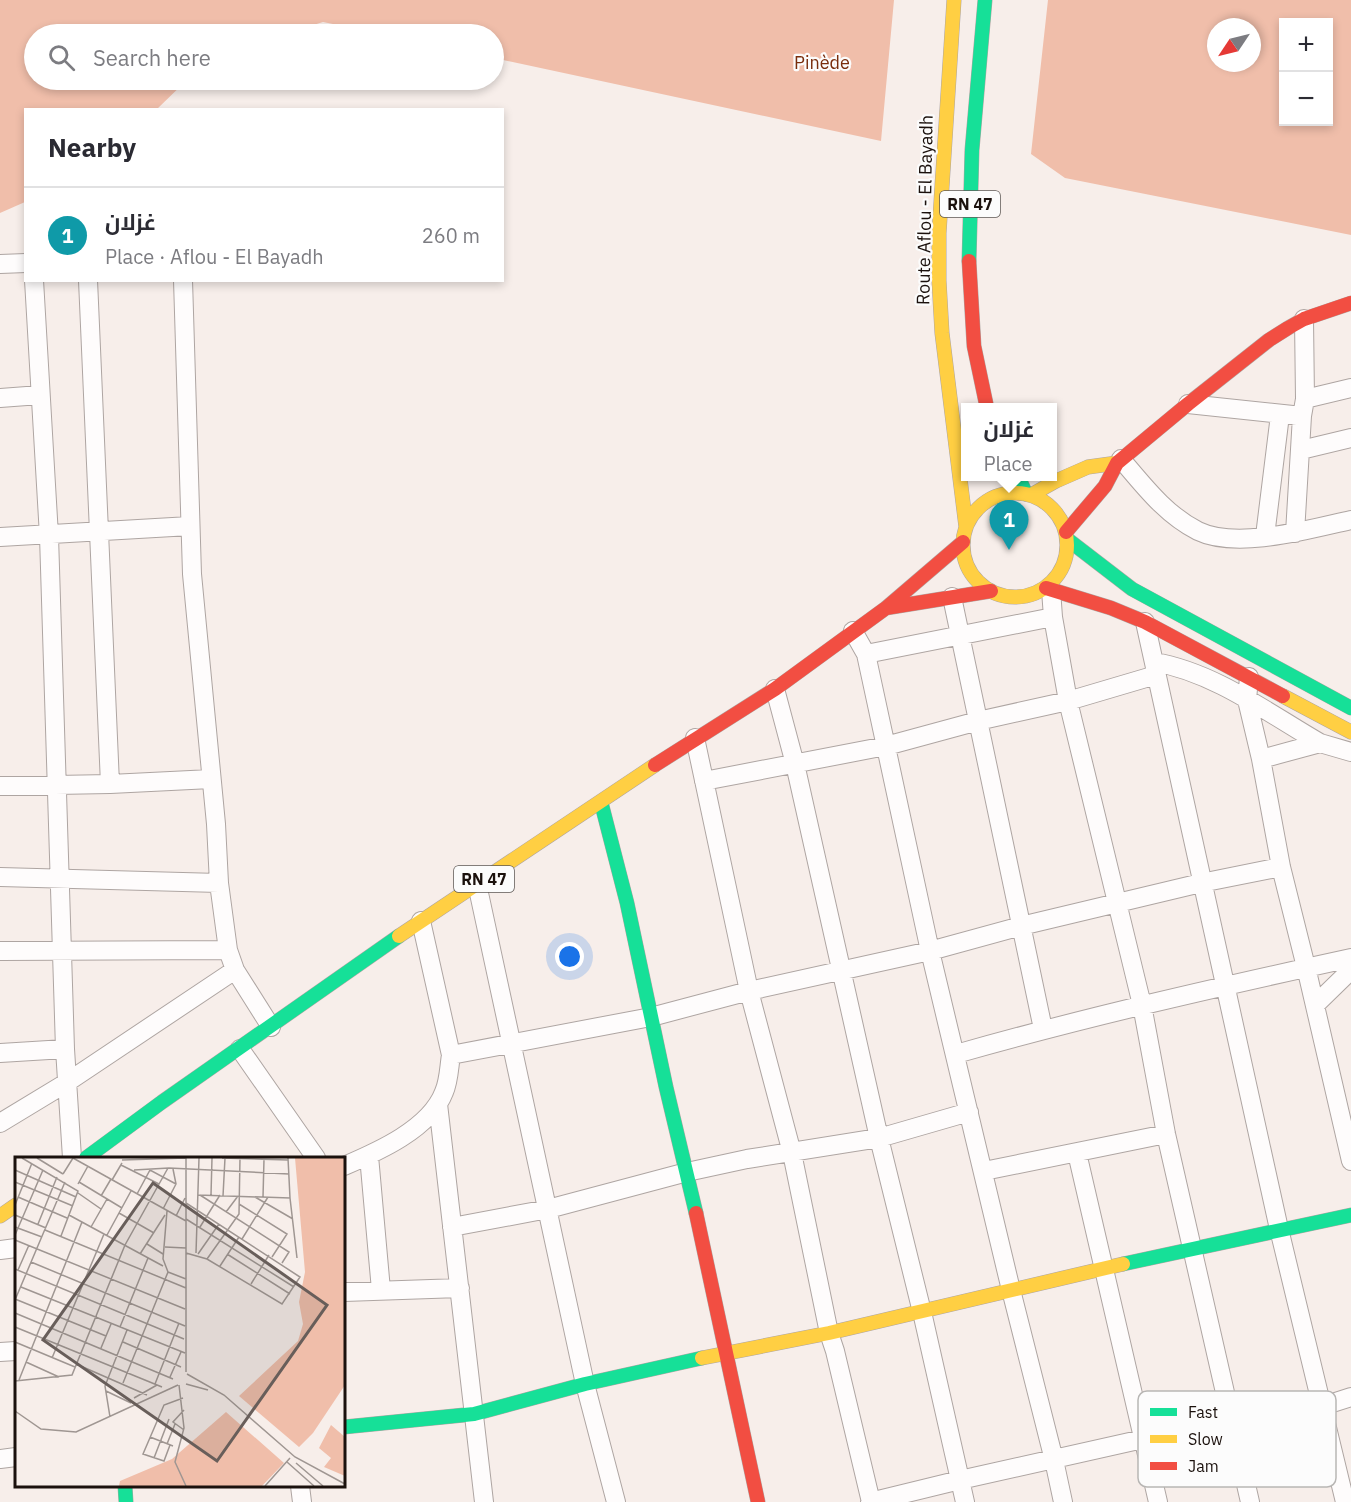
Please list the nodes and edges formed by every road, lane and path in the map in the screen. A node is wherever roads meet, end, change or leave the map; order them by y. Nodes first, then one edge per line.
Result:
1 (954, 0) edge
2 (986, 0) edge
3 (24, 263) edge
4 (0, 264) edge
5 (34, 282) edge
6 (88, 282) edge
7 (183, 282) edge
8 (1351, 303) edge
9 (1304, 319) junction
10 (1351, 388) edge
11 (40, 395) junction
12 (0, 398) edge
13 (986, 403) edge
14 (1188, 404) junction
15 (1304, 408) junction
16 (1280, 415) junction
17 (1351, 438) edge
18 (1301, 450) junction
19 (1119, 461) junction
20 (1020, 481) edge
21 (1056, 481) edge
22 (1057, 481) edge
23 (1029, 495) junction
24 (1351, 519) edge
25 (190, 526) junction
26 (966, 527) junction
27 (99, 531) junction
28 (1295, 533) junction
29 (49, 536) junction
30 (1067, 536) junction
31 (1265, 536) junction
32 (0, 537) edge
33 (963, 542) junction
34 (1048, 589) junction
35 (991, 591) junction
36 (952, 597) junction
37 (886, 608) junction
38 (1053, 617) junction
39 (1145, 622) junction
40 (853, 631) junction
41 (959, 636) junction
42 (866, 654) junction
43 (1155, 668) junction
44 (1249, 677) junction
45 (775, 689) junction
46 (1247, 700) junction
47 (1068, 701) junction
48 (1351, 708) edge
49 (978, 721) junction
50 (1351, 732) edge
51 (695, 738) junction
52 (1320, 743) junction
53 (886, 746) junction
54 (1351, 752) edge
55 (1261, 759) junction
56 (795, 764) junction
57 (211, 779) junction
58 (704, 781) junction
59 (110, 784) junction
60 (0, 786) edge
61 (56, 786) junction
62 (601, 802) junction
63 (1281, 867) junction
64 (0, 877) edge
65 (61, 878) junction
66 (219, 883) junction
67 (477, 884) junction
68 (1201, 884) junction
69 (1116, 905) junction
70 (421, 921) junction
71 (1021, 926) junction
72 (63, 950) junction
73 (228, 950) junction
74 (0, 951) edge
75 (930, 951) junction
76 (1351, 958) edge
77 (1306, 968) junction
78 (843, 969) junction
79 (235, 970) junction
80 (1351, 970) edge
81 (1225, 986) junction
82 (749, 991) junction
83 (1142, 1005) junction
84 (1315, 1005) junction
85 (651, 1017) junction
86 (271, 1027) junction
87 (1043, 1029) junction
88 (513, 1042) junction
89 (240, 1048) junction
90 (65, 1049) junction
91 (0, 1053) edge
92 (956, 1054) junction
93 (451, 1055) junction
94 (66, 1083) junction
95 (438, 1104) junction
96 (969, 1112) junction
97 (0, 1123) edge
98 (1166, 1134) junction
99 (879, 1138) junction
100 (792, 1153) junction
101 (1077, 1153) junction
102 (369, 1156) junction
103 (84, 1157) edge
104 (85, 1157) edge
105 (315, 1157) edge
106 (1351, 1161) edge
107 (345, 1166) edge
108 (687, 1172) junction
109 (984, 1172) junction
110 (15, 1206) edge
111 (548, 1209) junction
112 (1351, 1215) edge
113 (0, 1216) edge
114 (452, 1227) junction
115 (1279, 1229) junction
116 (15, 1248) edge
117 (0, 1250) edge
118 (1192, 1250) junction
119 (1104, 1268) junction
120 (460, 1288) junction
121 (381, 1290) junction
122 (1011, 1290) junction
123 (345, 1292) edge
124 (922, 1312) junction
125 (829, 1333) junction
126 (15, 1350) edge
127 (0, 1352) edge
128 (727, 1352) junction
129 (585, 1384) junction
130 (1225, 1391) edge
131 (1319, 1391) edge
132 (1351, 1397) edge
133 (1336, 1402) edge
134 (474, 1414) junction
135 (1138, 1417) edge
136 (345, 1427) edge
137 (1138, 1440) edge
138 (15, 1457) edge
139 (0, 1459) edge
140 (1054, 1460) junction
141 (1336, 1463) edge
142 (960, 1480) junction
143 (124, 1487) edge
144 (300, 1487) edge
145 (1154, 1487) edge
146 (1247, 1487) edge
147 (126, 1502) edge
148 (302, 1502) edge
149 (484, 1502) edge
150 (616, 1502) edge
151 (758, 1502) edge
152 (871, 1502) edge
153 (965, 1502) edge
154 (1063, 1502) edge
155 (1158, 1502) edge
156 (1250, 1502) edge
157 (1345, 1502) edge

1 - 26 main road, Route Aflou - El Bayadh / RN 47
2 - 13 main road, RN 47
3 - 4 street
5 - 11 street
6 - 27 street
7 - 25 street
8 - 9 main road
9 - 14 main road
9 - 15 street
10 - 15 street
11 - 12 street
11 - 29 street
14 - 16 street
14 - 19 main road
15 - 16 street
15 - 18 street
16 - 31 street
17 - 18 street
18 - 28 street
19 - 22 main road
19 - 30 main road
19 - 31 street
20 - 23 main road
21 - 23 main road
23 - 26 main road
23 - 30 main road
24 - 28 street
25 - 27 street
25 - 57 street
26 - 33 main road
27 - 29 street
27 - 59 street
28 - 31 street
29 - 32 street
29 - 61 street
30 - 34 main road
30 - 48 main road
33 - 35 main road
33 - 37 main road, RN 47
34 - 35 main road
34 - 38 street
34 - 39 main road
35 - 36 main road, RN 47
36 - 37 main road, RN 47
36 - 41 street
37 - 40 main road, RN 47
38 - 41 street
38 - 47 street
39 - 43 street
39 - 44 main road
40 - 42 street
40 - 45 main road, RN 47
41 - 42 street
41 - 49 street
42 - 53 street
43 - 46 street
43 - 47 street
43 - 68 street
44 - 46 street
44 - 50 main road
45 - 51 main road, RN 47
45 - 56 street
46 - 52 street
46 - 55 street
47 - 49 street
47 - 69 street
49 - 53 street
49 - 71 street
51 - 58 street
51 - 62 main road, RN 47
52 - 54 street
52 - 55 street
53 - 56 street
53 - 75 street
55 - 63 street
56 - 58 street
56 - 78 street
57 - 59 street
57 - 66 street
58 - 82 street
59 - 61 street
60 - 61 street
61 - 65 street
62 - 67 main road, RN 47
62 - 85 main road
63 - 68 street
63 - 77 street
64 - 65 street
65 - 66 street
65 - 72 street
66 - 73 street
67 - 70 main road, RN 47
67 - 88 street
68 - 69 street
68 - 81 street
69 - 71 street
69 - 83 street
70 - 86 main road, RN 47
70 - 93 street
71 - 75 street
71 - 87 street
72 - 73 street
72 - 74 street
72 - 90 street
73 - 79 street
75 - 78 street
75 - 92 street
76 - 77 street
77 - 81 street
77 - 84 street
78 - 82 street
78 - 99 street
79 - 86 street
79 - 94 street
80 - 84 street
81 - 83 street
81 - 115 street
82 - 85 street
82 - 100 street
83 - 87 street
83 - 98 street
84 - 106 street
85 - 88 street
85 - 108 main road
86 - 89 main road, RN 47
87 - 92 street
88 - 93 street
88 - 111 street
89 - 104 main road, RN 47
89 - 105 street
90 - 91 street
90 - 94 street
92 - 96 street
93 - 95 street
94 - 97 street
94 - 103 street
95 - 102 street
95 - 114 street
96 - 99 street
96 - 109 street
98 - 101 street
98 - 118 street
99 - 100 street
99 - 124 street
100 - 108 street
100 - 125 street
101 - 109 street
101 - 119 street
102 - 107 street
102 - 121 street
108 - 111 street
108 - 128 main road
109 - 122 street
110 - 113 main road
111 - 114 street
111 - 129 street
112 - 115 main road
114 - 120 street
115 - 118 main road
115 - 131 street
116 - 117 street
118 - 119 main road
118 - 130 street
119 - 122 main road
119 - 135 street
120 - 121 street
120 - 134 street
121 - 123 street
122 - 124 main road
122 - 140 street
124 - 125 main road
124 - 142 street
125 - 128 main road
125 - 152 street
126 - 127 street
128 - 129 main road
128 - 151 main road
129 - 134 main road
129 - 150 street
132 - 133 street
134 - 136 main road
134 - 149 street
137 - 140 street
138 - 139 street
140 - 142 street
140 - 154 street
141 - 157 street
142 - 152 street
142 - 153 street
143 - 147 main road
144 - 148 street
145 - 155 street
146 - 156 street

